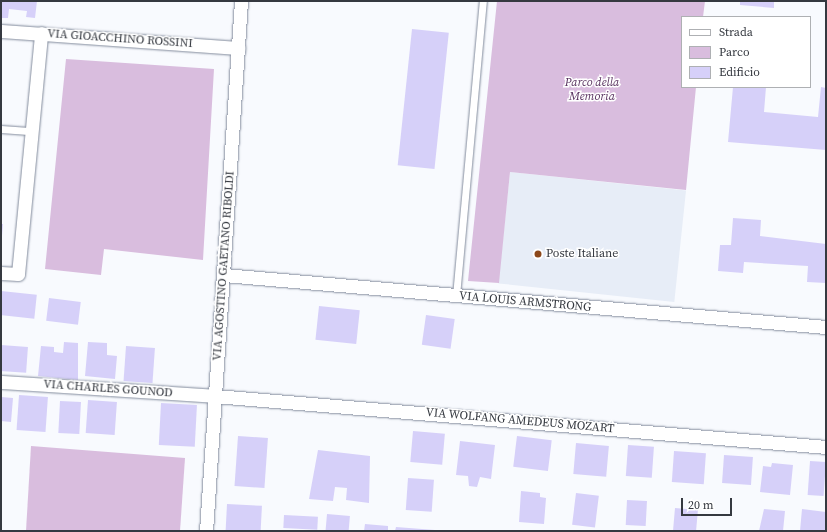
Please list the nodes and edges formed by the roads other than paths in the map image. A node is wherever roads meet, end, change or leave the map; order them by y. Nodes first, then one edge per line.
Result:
1 (241, 1) edge
2 (483, 1) edge
3 (1, 31) edge
4 (41, 33) junction
5 (238, 48) junction
6 (1, 129) edge
7 (32, 131) junction
8 (1, 272) edge
9 (224, 275) junction
10 (456, 296) junction
11 (826, 327) edge
12 (1, 382) edge
13 (214, 396) junction
14 (826, 447) edge
15 (206, 531) edge

1 - 5 street, VIA AGOSTINO GAETANO RIBOLDI
2 - 10 lane
3 - 4 street, VIA GIOACCHINO ROSSINI
4 - 5 street, VIA GIOACCHINO ROSSINI
4 - 7 street
5 - 9 street, VIA AGOSTINO GAETANO RIBOLDI
6 - 7 lane
7 - 8 street
9 - 10 street, VIA LOUIS ARMSTRONG
9 - 13 street, VIA AGOSTINO GAETANO RIBOLDI
10 - 11 street, VIA LOUIS ARMSTRONG
12 - 13 street, VIA CHARLES GOUNOD
13 - 14 street, VIA WOLFANG AMEDEUS MOZART
13 - 15 street, VIA AGOSTINO GAETANO RIBOLDI

